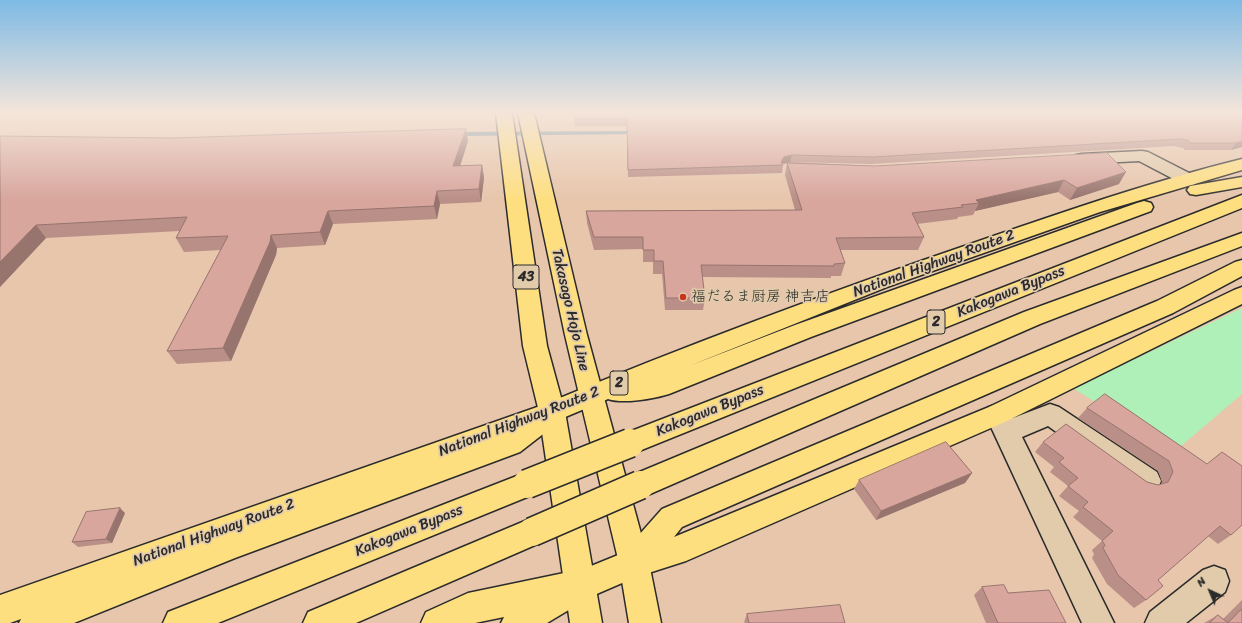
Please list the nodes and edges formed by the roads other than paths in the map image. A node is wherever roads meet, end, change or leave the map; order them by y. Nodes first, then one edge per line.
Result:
1 (508, 142) edge
2 (532, 142) edge
3 (1063, 160) edge
4 (1242, 164) edge
5 (1189, 180) junction
6 (1242, 182) edge
7 (1242, 201) edge
8 (1242, 239) edge
9 (1242, 267) edge
10 (1242, 294) edge
11 (590, 395) junction
12 (552, 412) junction
13 (1003, 423) junction
14 (1147, 481) edge
15 (634, 563) junction
16 (1214, 581) dead end
17 (581, 585) junction
18 (0, 611) edge
19 (35, 623) edge
20 (179, 623) edge
21 (319, 623) edge
22 (438, 623) edge
23 (517, 623) edge
24 (586, 623) edge
25 (645, 623) edge
26 (1098, 623) edge
27 (1161, 623) edge

1 - 12 main road, 43
2 - 11 main road, Takasago Hojo Line / 43
3 - 5 street
4 - 5 main road, National Highway Route 2 / 2
5 - 11 main road, National Highway Route 2 / 2
6 - 11 main road
7 - 20 main road, Kakogawa Bypass / 2, bridge
8 - 21 main road, 2, bridge
9 - 15 main road
10 - 13 main road
11 - 12 main road, National Highway Route 2 / 2
11 - 15 main road, Takasago Hojo Line / 43
12 - 17 main road, 43
12 - 18 main road, National Highway Route 2 / 2
12 - 19 main road
13 - 14 street
13 - 15 main road
13 - 26 street
15 - 17 main road
15 - 25 main road, Takasago Hojo Line / 43
16 - 27 street
17 - 22 main road
17 - 23 main road
17 - 24 main road, 43

